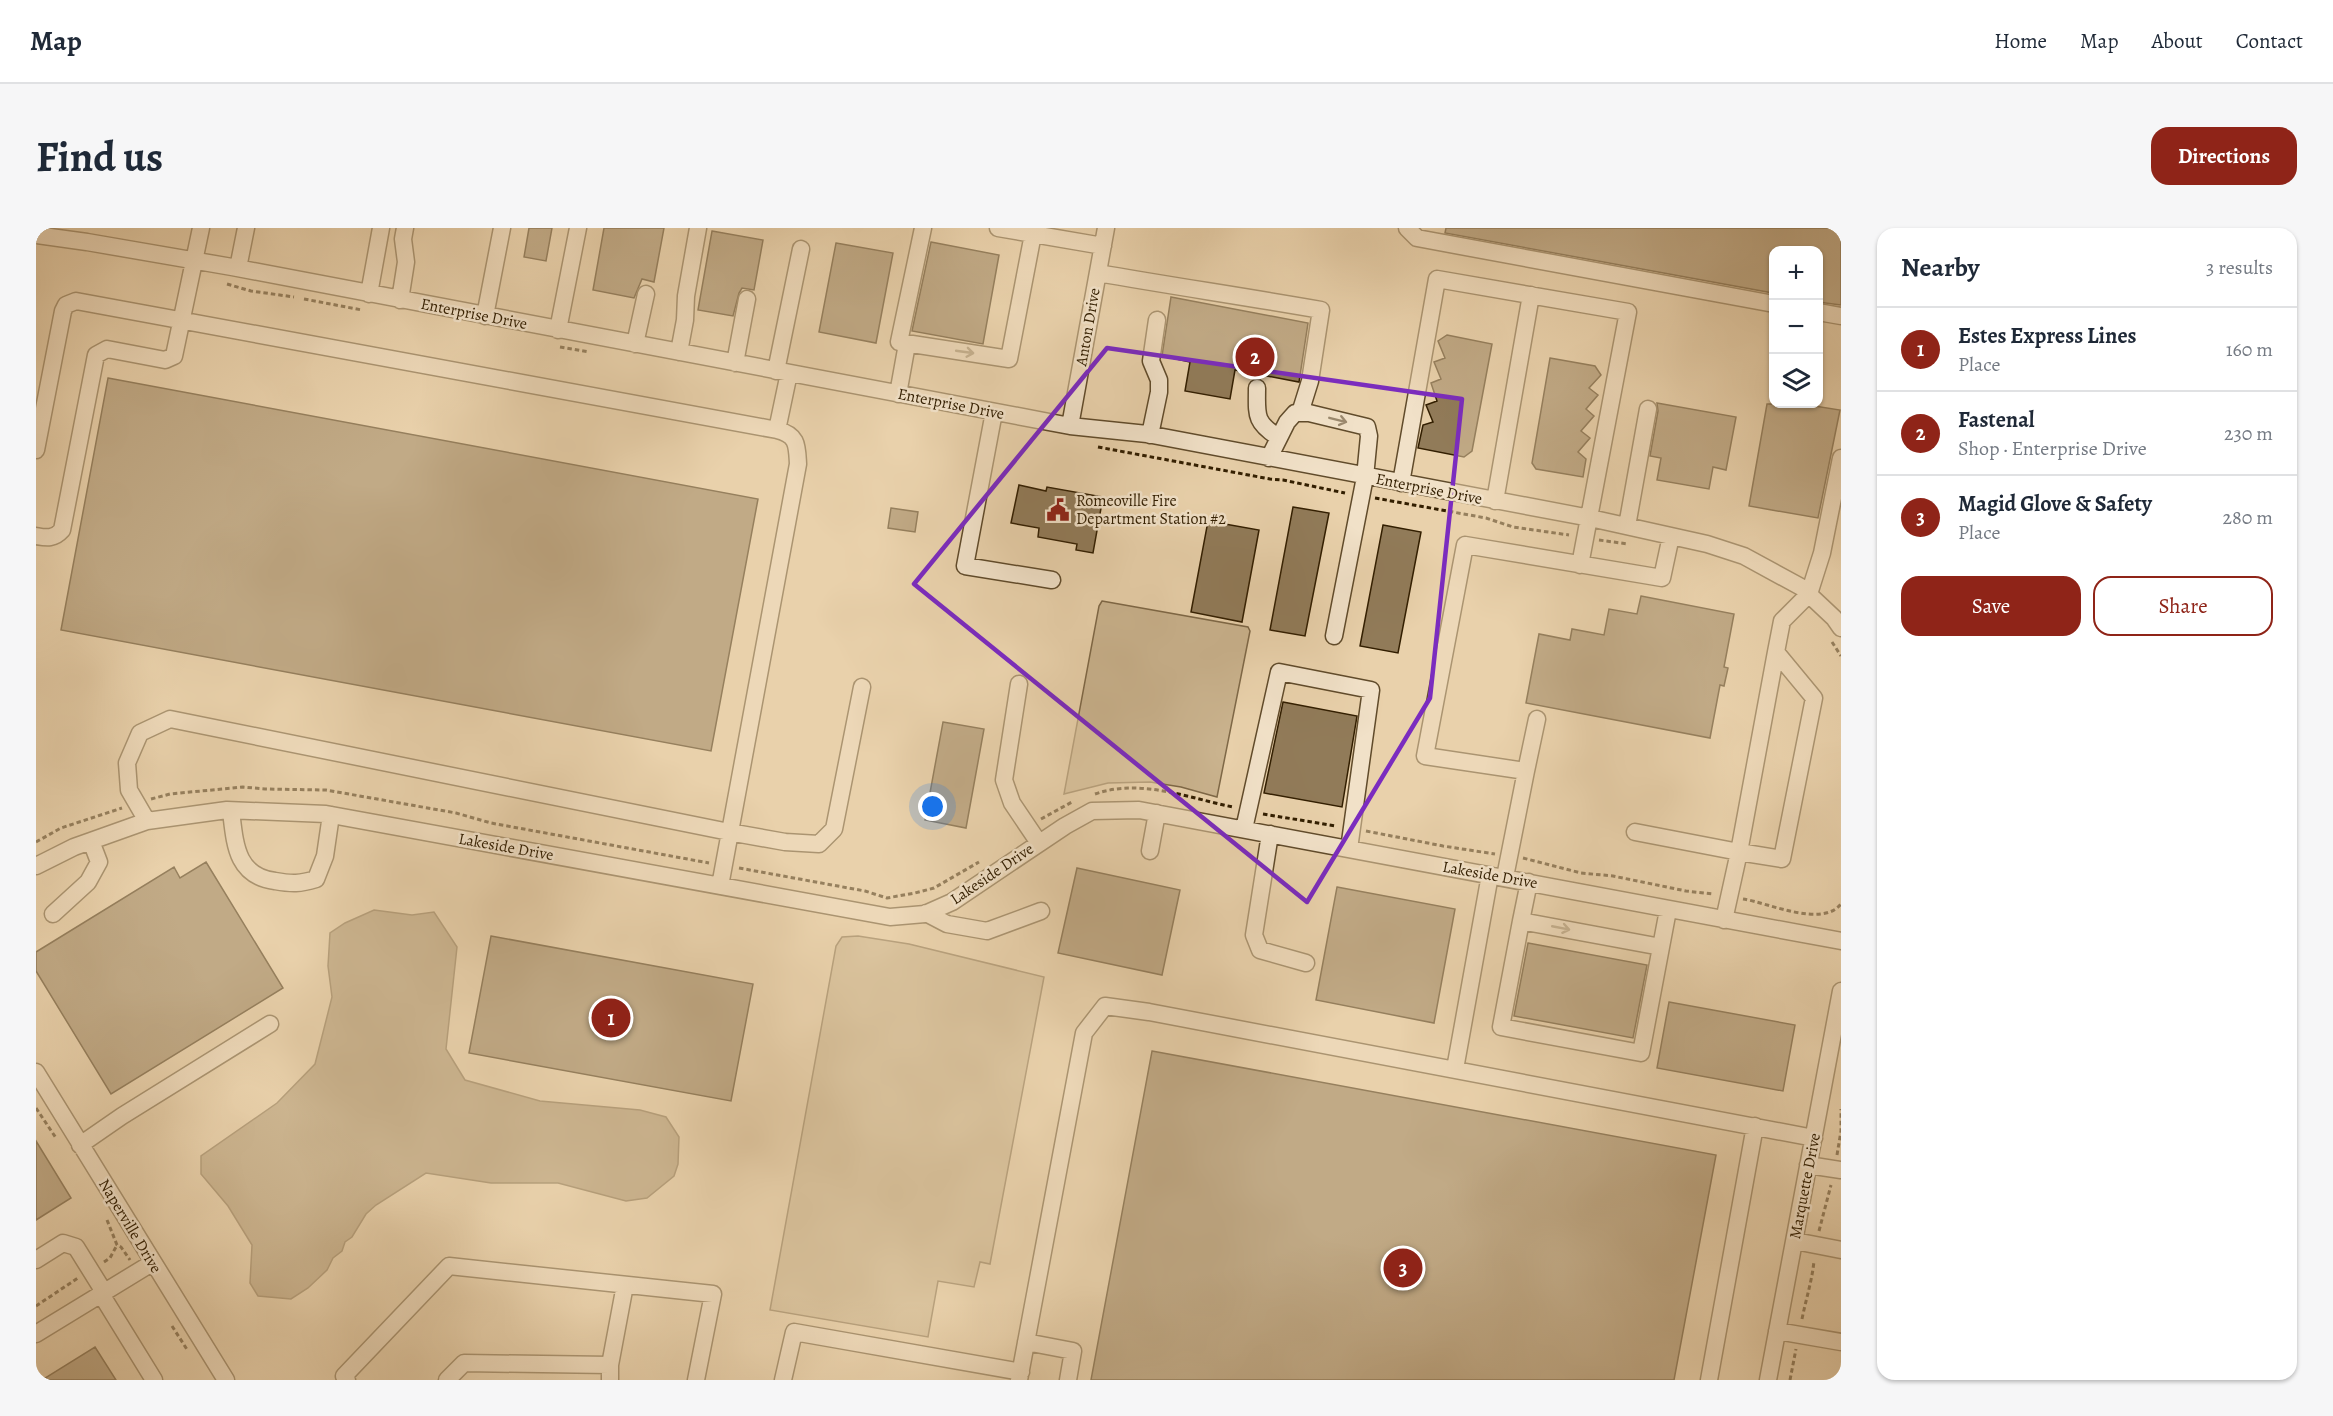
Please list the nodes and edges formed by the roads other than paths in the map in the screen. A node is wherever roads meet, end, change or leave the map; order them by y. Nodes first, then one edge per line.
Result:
1 (201, 228) edge
2 (246, 228) edge
3 (381, 228) edge
4 (405, 228) edge
5 (502, 228) edge
6 (578, 228) edge
7 (698, 228) edge
8 (922, 228) edge
9 (998, 228) edge
10 (1106, 228) edge
11 (1407, 228) edge
12 (1034, 234) junction
13 (36, 235) edge
14 (88, 235) edge
15 (1103, 246) junction
16 (801, 249) dead end
17 (194, 261) junction
18 (238, 268) junction
19 (1098, 273) junction
20 (369, 294) junction
21 (646, 294) dead end
22 (1531, 295) junction
23 (747, 299) dead end
24 (400, 300) junction
25 (1769, 303) edge
26 (1823, 313) edge
27 (485, 316) junction
28 (1841, 316) edge
29 (183, 320) junction
30 (1157, 320) dead end
31 (558, 330) junction
32 (635, 344) junction
33 (907, 344) junction
34 (679, 352) junction
35 (735, 363) junction
36 (782, 372) junction
37 (1257, 388) dead end
38 (898, 394) junction
39 (1648, 409) dead end
40 (994, 412) junction
41 (1304, 413) junction
42 (1070, 426) junction
43 (777, 430) junction
44 (1150, 435) junction
45 (1278, 437) junction
46 (36, 450) edge
47 (1269, 458) junction
48 (1841, 458) edge
49 (1365, 477) junction
50 (1401, 483) junction
51 (1495, 501) junction
52 (1590, 518) junction
53 (1627, 526) junction
54 (36, 536) edge
55 (1671, 536) junction
56 (1580, 565) junction
57 (1052, 580) dead end
58 (1809, 594) junction
59 (1839, 619) edge
60 (1334, 636) dead end
61 (1776, 652) junction
62 (1019, 684) dead end
63 (862, 687) dead end
64 (1537, 719) dead end
65 (1526, 771) junction
66 (231, 811) junction
67 (1157, 813) junction
68 (331, 815) junction
69 (147, 821) junction
70 (1244, 829) junction
71 (729, 832) junction
72 (1635, 832) dead end
73 (1270, 834) junction
74 (91, 841) junction
75 (1039, 843) junction
76 (1349, 849) junction
77 (1150, 851) dead end
78 (1739, 852) junction
79 (36, 866) edge
80 (1498, 876) junction
81 (1529, 882) junction
82 (720, 886) junction
83 (1668, 909) junction
84 (1041, 912) dead end
85 (926, 913) junction
86 (53, 914) dead end
87 (1724, 920) junction
88 (1521, 921) junction
89 (1841, 941) edge
90 (1661, 947) junction
91 (1306, 963) dead end
92 (1840, 1001) edge
93 (270, 1024) dead end
94 (1836, 1049) edge
95 (1455, 1069) junction
96 (36, 1072) edge
97 (1755, 1126) junction
98 (1814, 1138) junction
99 (80, 1145) junction
100 (1808, 1165) junction
101 (1841, 1170) edge
102 (1795, 1241) junction
103 (1841, 1250) edge
104 (36, 1260) edge
105 (152, 1263) junction
106 (625, 1285) junction
107 (102, 1293) junction
108 (1778, 1331) junction
109 (36, 1334) edge
110 (1026, 1342) junction
111 (1841, 1342) edge
112 (610, 1372) edge
113 (1020, 1376) edge
114 (154, 1380) edge
115 (225, 1380) edge
116 (347, 1380) edge
117 (447, 1380) edge
118 (696, 1380) edge
119 (783, 1380) edge
120 (1068, 1380) edge
121 (1709, 1380) edge
122 (1768, 1380) edge

1 - 17 street
2 - 18 street
3 - 20 street
4 - 24 street
5 - 27 street
6 - 31 street
7 - 34 street
8 - 33 street
9 - 12 street
10 - 15 street, Anton Drive
11 - 25 street
12 - 15 street
33 -> 12 street
13 - 14 street, Enterprise Drive
14 - 17 street, Enterprise Drive
15 - 19 street, Anton Drive
16 - 36 street
17 - 18 street, Enterprise Drive
17 - 29 street
18 - 20 street, Enterprise Drive
19 - 41 street
19 - 42 street, Anton Drive
20 - 24 street, Enterprise Drive
21 - 32 street
22 - 50 street
22 - 51 street
22 - 52 street
23 - 35 street
24 - 27 street, Enterprise Drive
26 - 28 street
27 - 31 street, Enterprise Drive
29 - 43 street
29 - 46 street
29 - 54 street
30 - 44 street
31 - 32 street, Enterprise Drive
32 - 34 street, Enterprise Drive
33 - 38 street
34 - 35 street, Enterprise Drive
35 - 36 street, Enterprise Drive
36 - 38 street, Enterprise Drive
36 - 43 street
37 - 45 street
38 - 40 street, Enterprise Drive
39 - 53 street
40 - 42 street, Enterprise Drive
40 - 57 street
41 - 45 street
41 -> 49 street
42 - 44 street, Enterprise Drive
43 - 71 street
44 - 47 street, Enterprise Drive
45 - 47 street
47 - 49 street, Enterprise Drive
48 - 58 street
49 - 50 street, Enterprise Drive
49 - 60 street
50 - 51 street, Enterprise Drive
51 - 52 street, Enterprise Drive
52 - 53 street, Enterprise Drive
52 - 56 street
53 - 55 street, Enterprise Drive
55 - 56 street
55 - 58 street, Enterprise Drive
56 - 65 street
58 - 59 street, Enterprise Drive
58 - 61 street
61 - 78 street
61 - 78 street
62 - 75 street
63 - 71 street
64 - 65 street
65 - 80 street
66 - 68 street, Lakeside Drive
66 - 68 street
66 - 69 street, Lakeside Drive
67 - 70 street, Lakeside Drive
67 - 75 street, Lakeside Drive
67 - 77 street
68 - 82 street, Lakeside Drive
69 - 71 street
69 - 74 street, Lakeside Drive
70 - 73 street, Lakeside Drive
70 - 76 street
71 - 82 street
72 - 78 street
73 - 76 street, Lakeside Drive
73 - 91 street
74 - 79 street, Lakeside Drive
74 - 86 street
75 - 85 street, Lakeside Drive
76 - 80 street, Lakeside Drive
78 - 87 street
80 - 81 street, Lakeside Drive
80 - 95 street
81 - 83 street, Lakeside Drive
81 - 88 street
82 - 85 street, Lakeside Drive
83 - 87 street, Lakeside Drive
83 - 90 street
84 - 85 street
87 - 89 street, Lakeside Drive
88 -> 90 street
88 - 90 street
92 - 94 street, Marquette Drive
93 - 99 street
94 - 98 street, Marquette Drive
95 - 97 street
95 - 110 street
96 - 99 street, Naperville Drive
97 - 98 street
97 - 121 street
98 - 100 street, Marquette Drive
99 - 105 street, Naperville Drive
100 - 101 street
100 - 102 street, Marquette Drive
102 - 103 street
102 - 108 street, Marquette Drive
104 - 107 street
105 - 107 street
105 - 115 street, Naperville Drive
106 - 112 street
106 - 116 street
106 - 118 street
107 - 109 street
107 - 114 street
108 - 111 street
108 - 122 street, Marquette Drive
110 - 113 street
110 - 120 street
112 - 117 street
113 - 119 street

